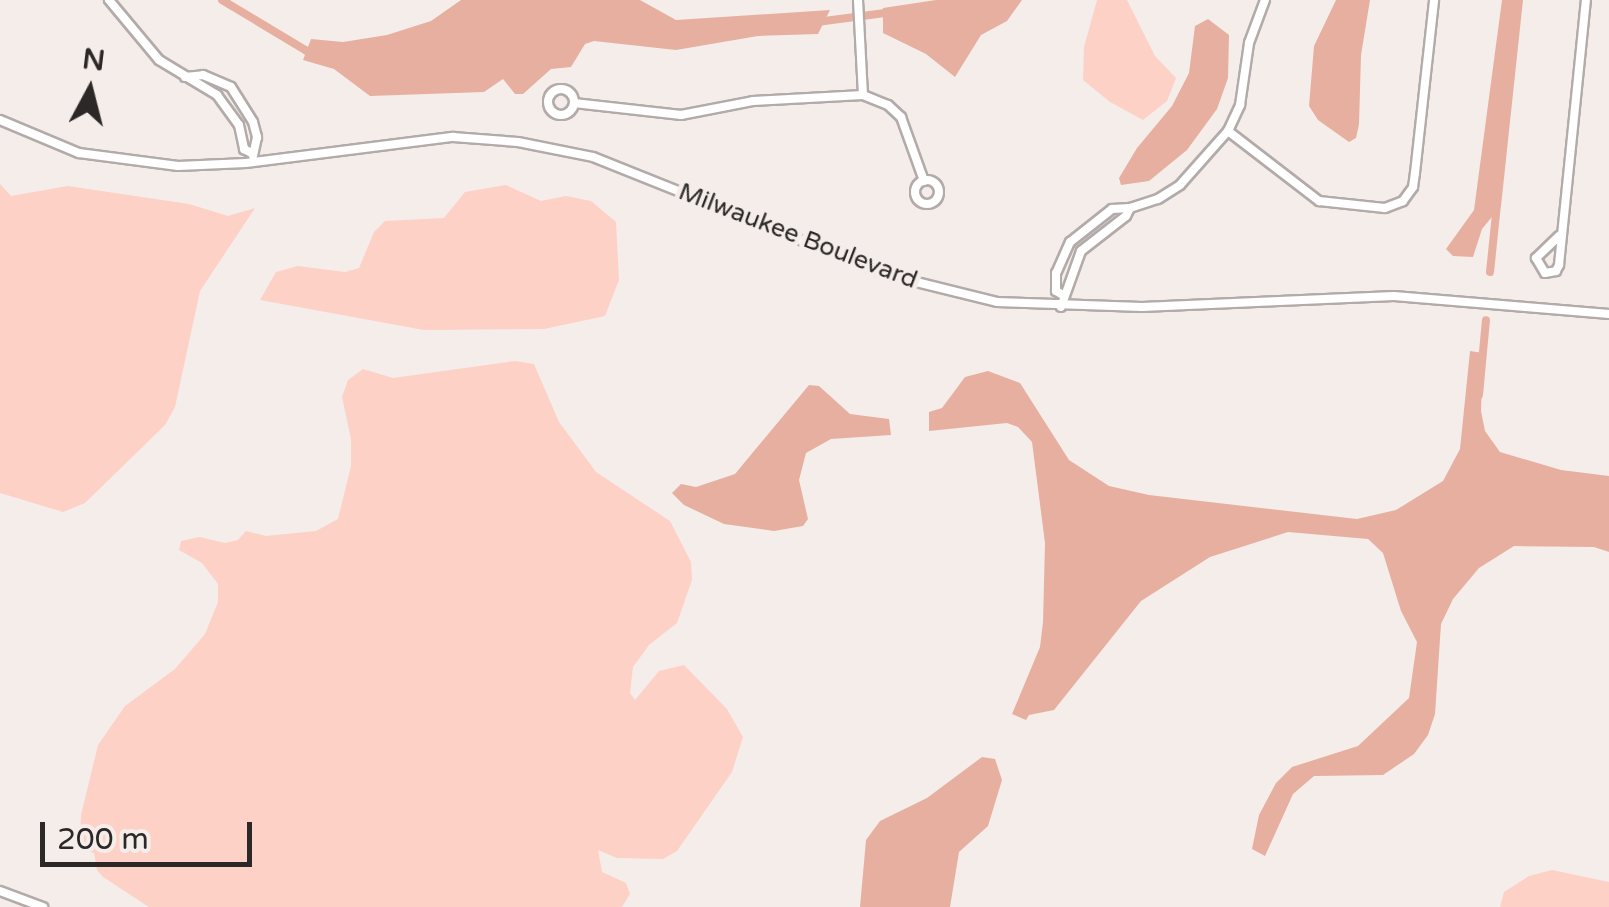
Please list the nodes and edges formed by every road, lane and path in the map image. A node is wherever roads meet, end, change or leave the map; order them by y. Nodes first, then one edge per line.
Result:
1 (109, 0) edge
2 (858, 0) edge
3 (1265, 0) edge
4 (1434, 0) edge
5 (1586, 0) edge
6 (185, 77) junction
7 (863, 95) junction
8 (244, 103) junction
9 (574, 103) dead end
10 (232, 112) junction
11 (0, 120) edge
12 (1228, 131) junction
13 (253, 158) junction
14 (924, 181) dead end
15 (1130, 208) junction
16 (1088, 224) junction
17 (1096, 236) junction
18 (1559, 236) junction
19 (1062, 295) junction
20 (1061, 307) junction
21 (1609, 314) edge
22 (0, 892) edge
23 (43, 907) edge

1 - 6 street
2 - 7 street
3 - 12 street
4 - 12 street
5 - 18 street
6 - 8 street
6 - 10 street
7 - 9 street
7 - 14 street
8 - 10 street
8 - 13 street
10 - 13 street
11 - 13 street, Milwaukee Boulevard
12 - 15 street
13 - 20 street, Milwaukee Boulevard
15 - 16 street
15 - 17 street
16 - 17 street
16 - 19 street
17 - 19 street
18 - 18 street
19 - 20 street
20 - 21 street, Milwaukee Boulevard
22 - 23 street

